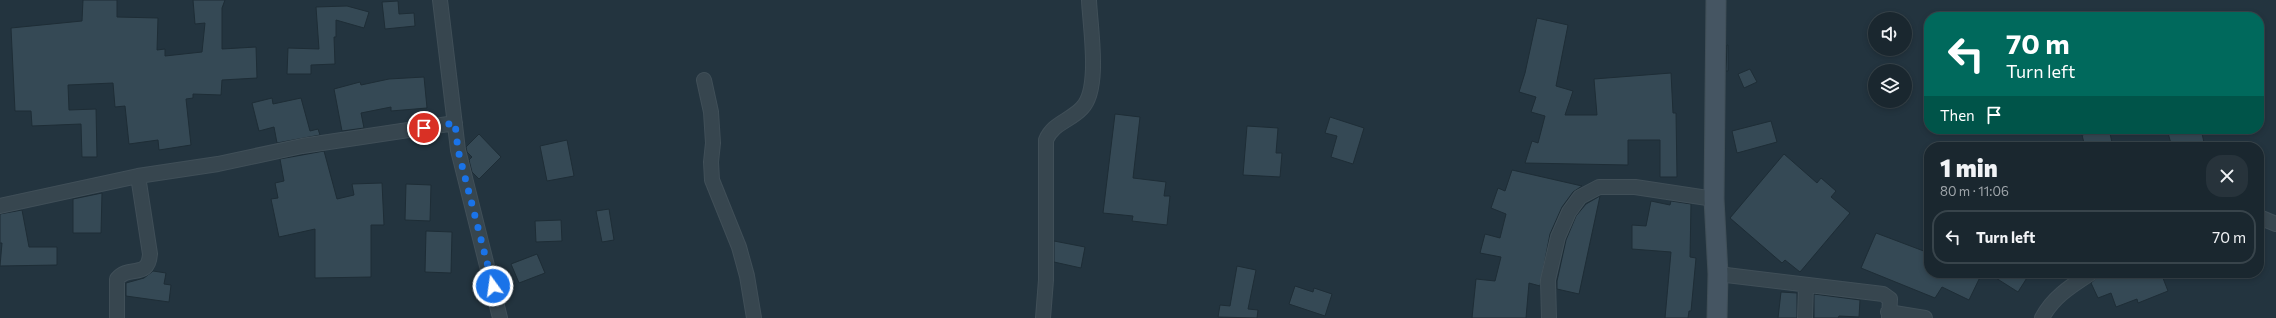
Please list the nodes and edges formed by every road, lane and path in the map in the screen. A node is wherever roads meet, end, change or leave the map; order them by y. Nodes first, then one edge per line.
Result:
1 (440, 0) edge
2 (1089, 0) edge
3 (1716, 0) edge
4 (704, 80) dead end
5 (455, 123) junction
6 (138, 176) junction
7 (1714, 199) junction
8 (0, 206) edge
9 (2264, 219) edge
10 (2276, 224) edge
11 (1718, 274) junction
12 (2083, 278) edge
13 (1806, 285) junction
14 (1889, 315) edge
15 (117, 318) edge
16 (500, 318) edge
17 (754, 318) edge
18 (1043, 318) edge
19 (1549, 318) edge
20 (1717, 318) edge
21 (1805, 318) edge
22 (1925, 318) edge
23 (2042, 318) edge

1 - 5 street
2 - 18 street
3 - 7 main road
4 - 17 street
5 - 6 street
5 - 16 street
6 - 8 street
6 - 15 street
7 - 11 main road
7 - 19 street
9 - 10 street
11 - 13 street
11 - 20 main road
12 - 23 street
13 - 14 street
13 - 21 street
14 - 22 street

